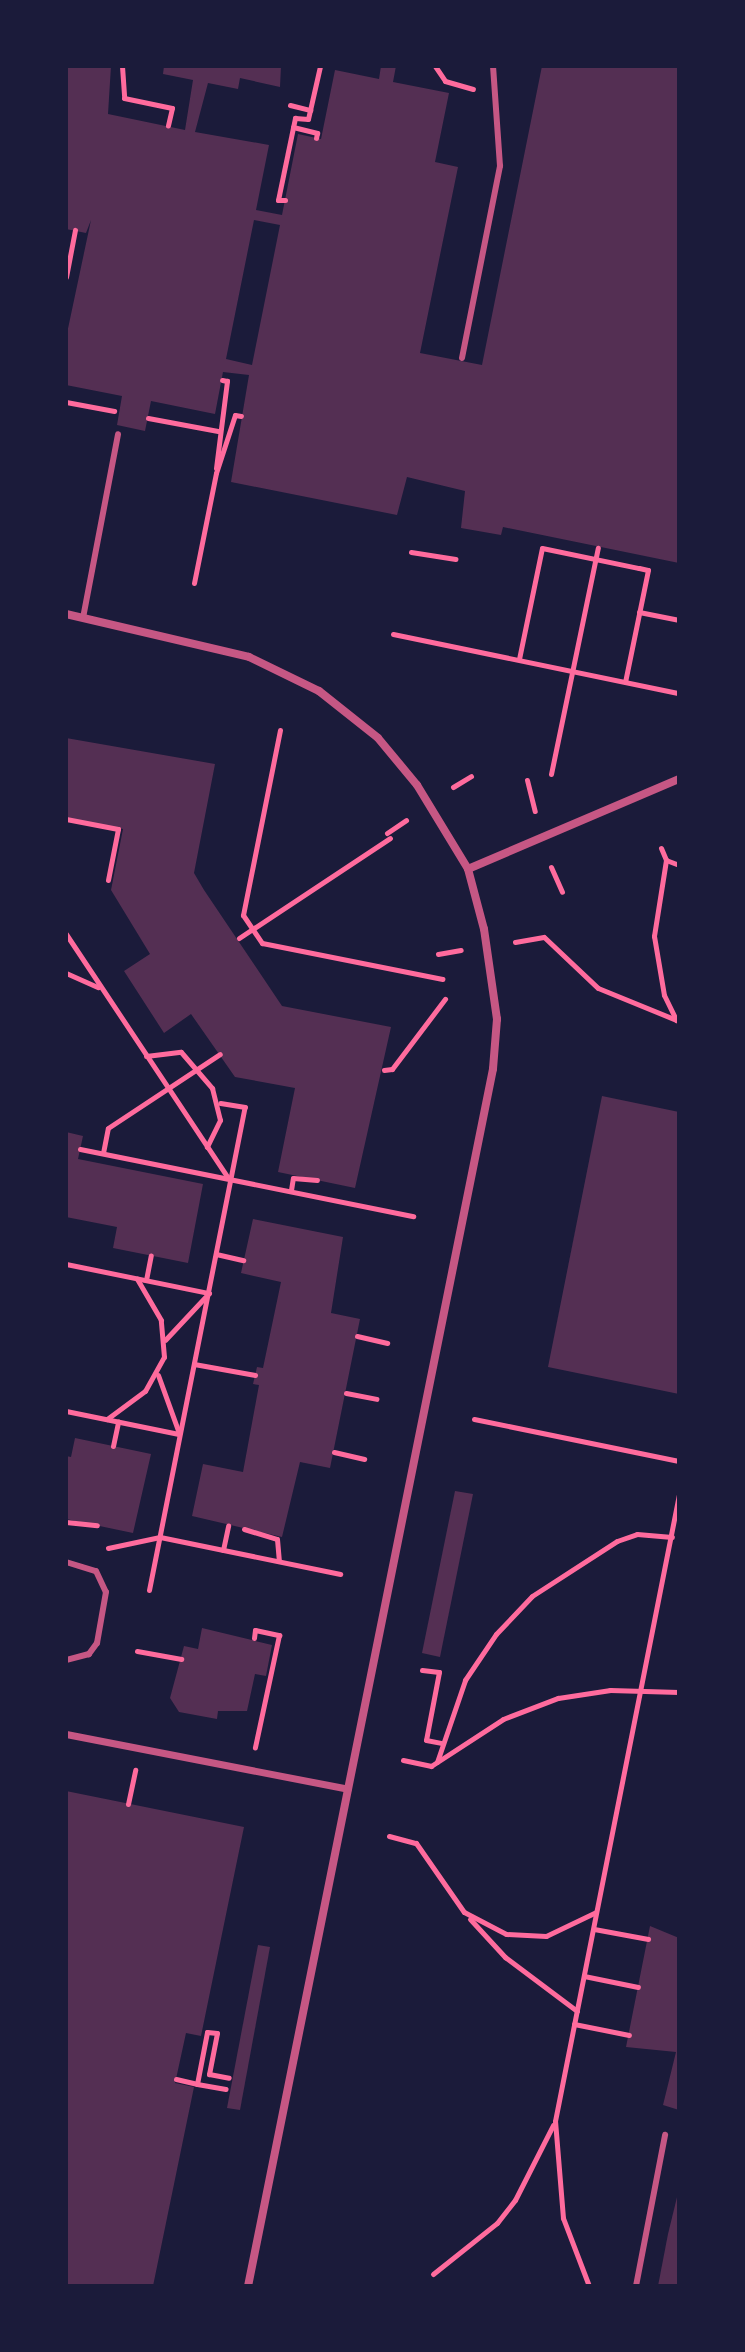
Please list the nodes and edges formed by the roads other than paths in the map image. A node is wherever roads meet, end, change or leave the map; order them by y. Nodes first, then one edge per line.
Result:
1 (493, 66) edge
2 (462, 358) dead end
3 (118, 434) dead end
4 (66, 614) edge
5 (83, 618) junction
6 (679, 779) edge
7 (468, 869) junction
8 (66, 1562) edge
9 (66, 1660) edge
10 (66, 1734) edge
11 (348, 1789) junction
12 (665, 2135) dead end
13 (248, 2286) edge
14 (636, 2286) edge

1 - 2 lane
3 - 5 lane
4 - 5 street
5 - 7 street
6 - 7 street
7 - 11 street
8 - 9 lane
10 - 11 street
11 - 13 street
12 - 14 lane

